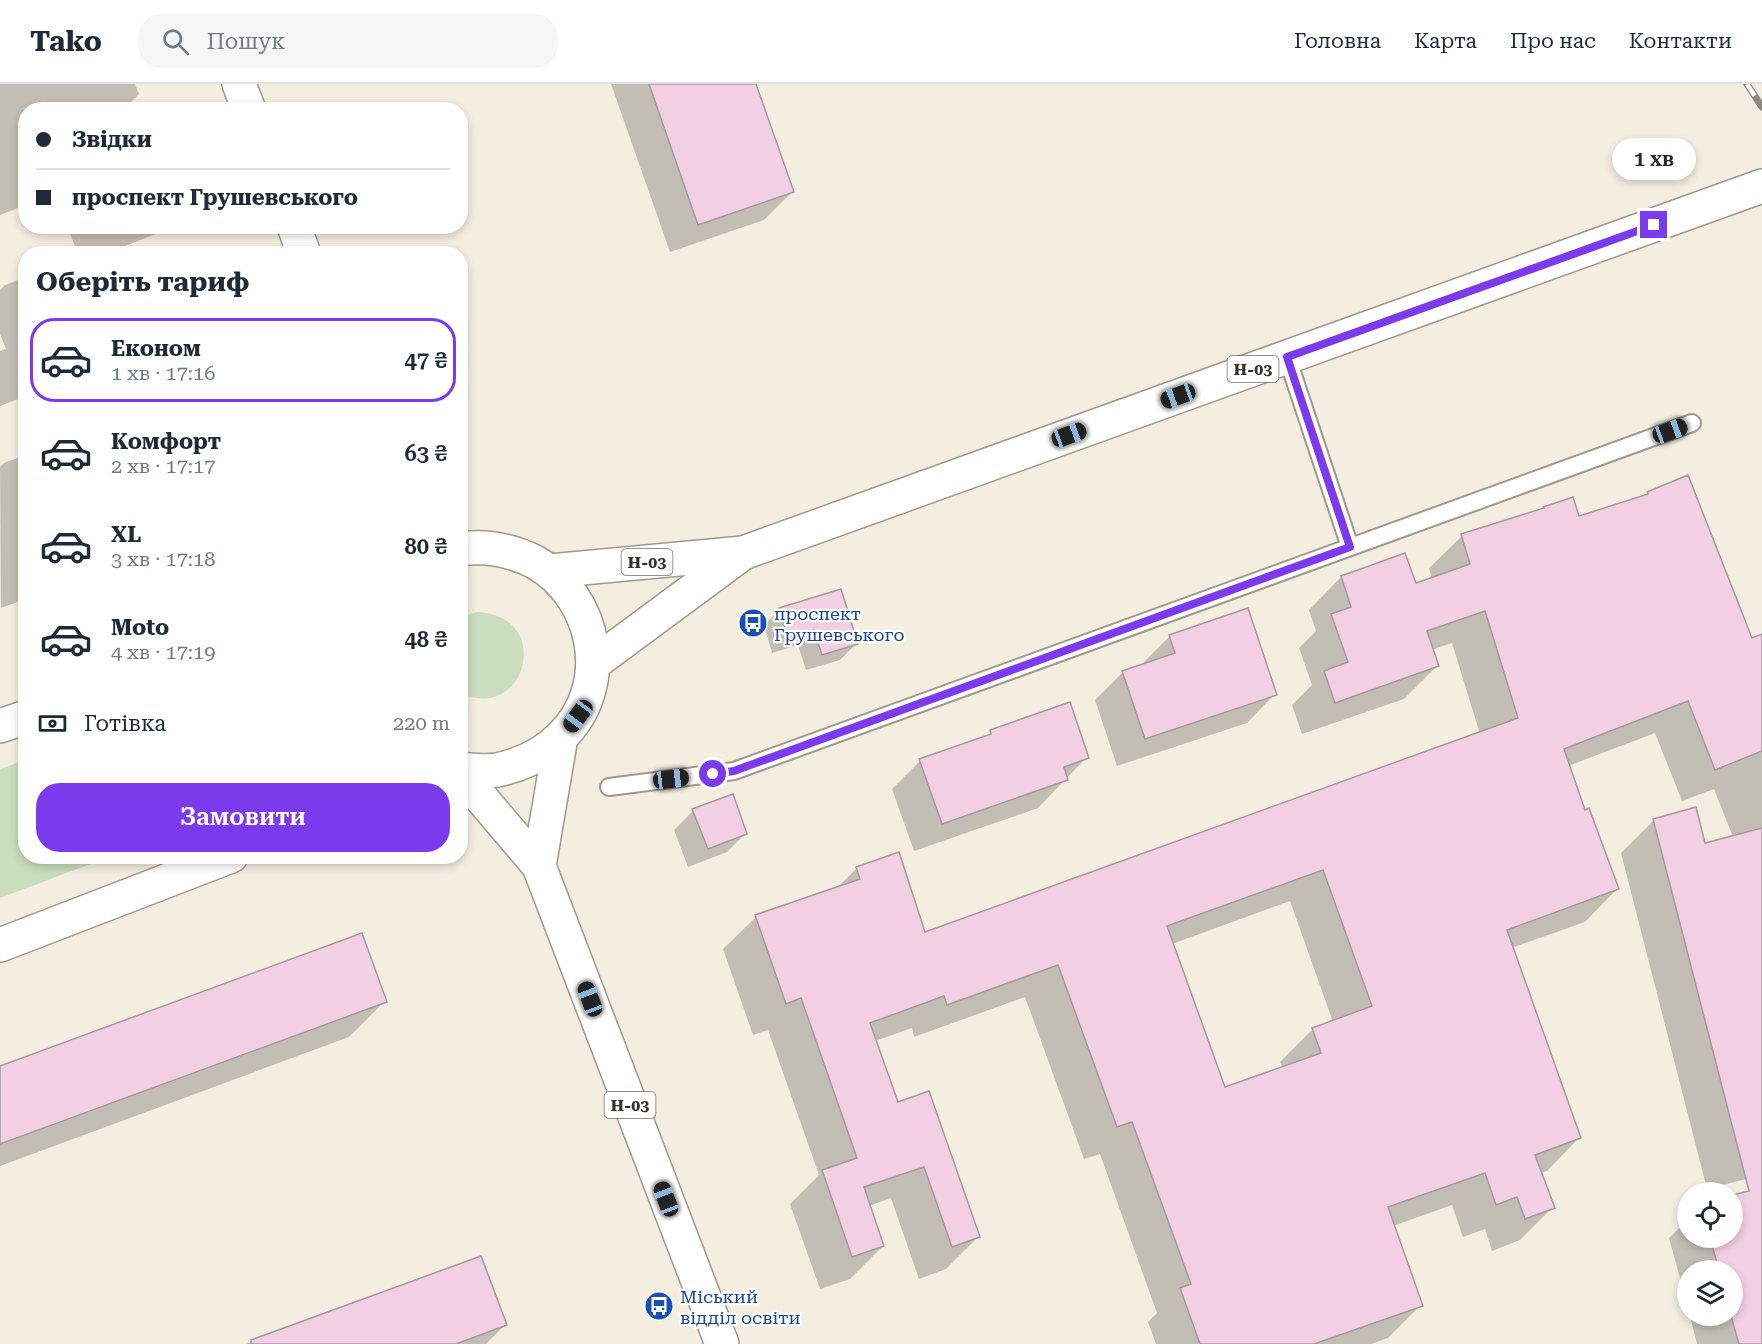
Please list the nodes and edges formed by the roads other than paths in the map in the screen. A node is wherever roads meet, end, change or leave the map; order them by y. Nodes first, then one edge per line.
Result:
1 (239, 84) edge
2 (246, 102) edge
3 (1762, 186) edge
4 (1287, 357) junction
5 (1692, 423) dead end
6 (468, 543) edge
7 (1350, 547) junction
8 (743, 553) junction
9 (550, 571) junction
10 (593, 664) junction
11 (18, 720) edge
12 (0, 726) edge
13 (561, 737) junction
14 (468, 771) edge
15 (468, 781) edge
16 (609, 787) dead end
17 (210, 864) edge
18 (538, 866) junction
19 (0, 945) edge
20 (722, 1344) edge

1 - 2 main road
3 - 4 main road, Н-03
4 - 7 lane
4 - 8 main road, Н-03
5 - 7 lane
6 - 9 main road, Н-03
7 - 16 lane
8 - 9 main road, Н-03
8 - 10 main road, Н-03
9 - 10 main road, Н-03
10 - 13 main road, Н-03
11 - 12 main road
13 - 14 main road, Н-03
13 - 18 main road, Н-03
15 - 18 main road, Н-03
17 - 19 main road
18 - 20 main road, Н-03

